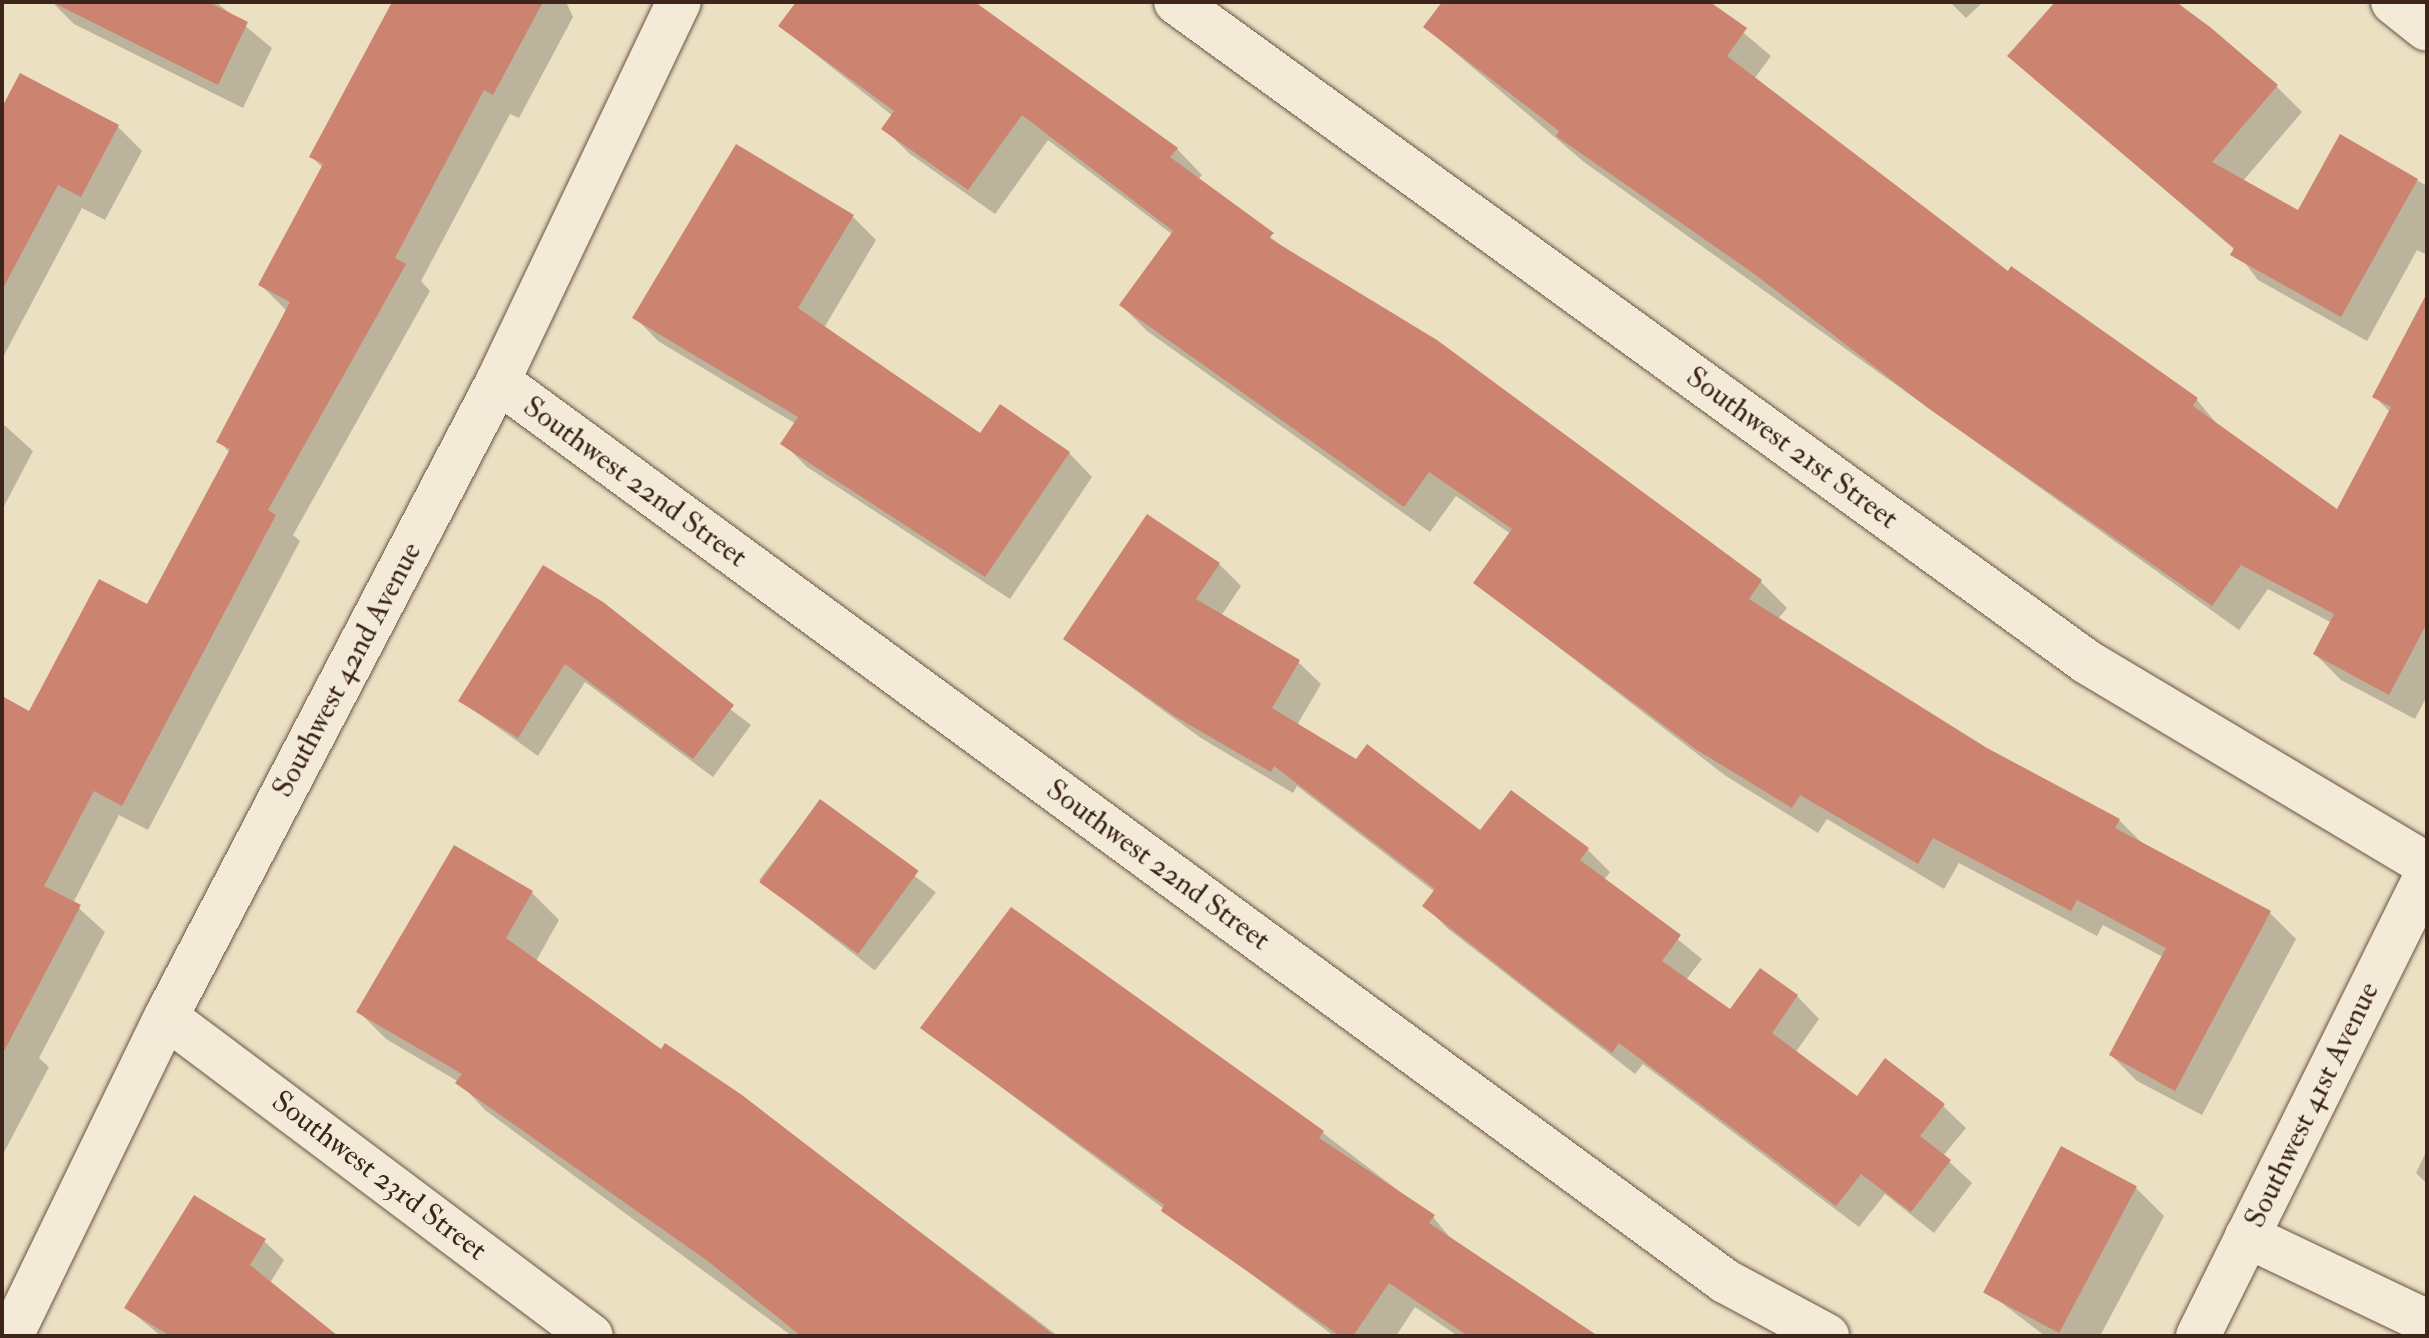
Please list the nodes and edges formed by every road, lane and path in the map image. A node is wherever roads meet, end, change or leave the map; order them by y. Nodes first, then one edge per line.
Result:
1 (679, 2) edge
2 (1176, 2) edge
3 (2393, 2) edge
4 (2427, 29) edge
5 (498, 381) junction
6 (2427, 865) edge
7 (2427, 874) edge
8 (166, 1017) junction
9 (2247, 1236) junction
10 (2427, 1322) edge
11 (11, 1336) edge
12 (591, 1336) edge
13 (1827, 1336) edge
14 (2198, 1336) edge

1 - 5 street, Southwest 42nd Avenue
2 - 6 street, Southwest 21st Street
3 - 4 street
5 - 8 street, Southwest 42nd Avenue
5 - 13 street, Southwest 22nd Street
7 - 9 street, Southwest 41st Avenue
8 - 11 street, Southwest 42nd Avenue
8 - 12 street, Southwest 23rd Street
9 - 10 street
9 - 14 street, Southwest 41st Avenue

